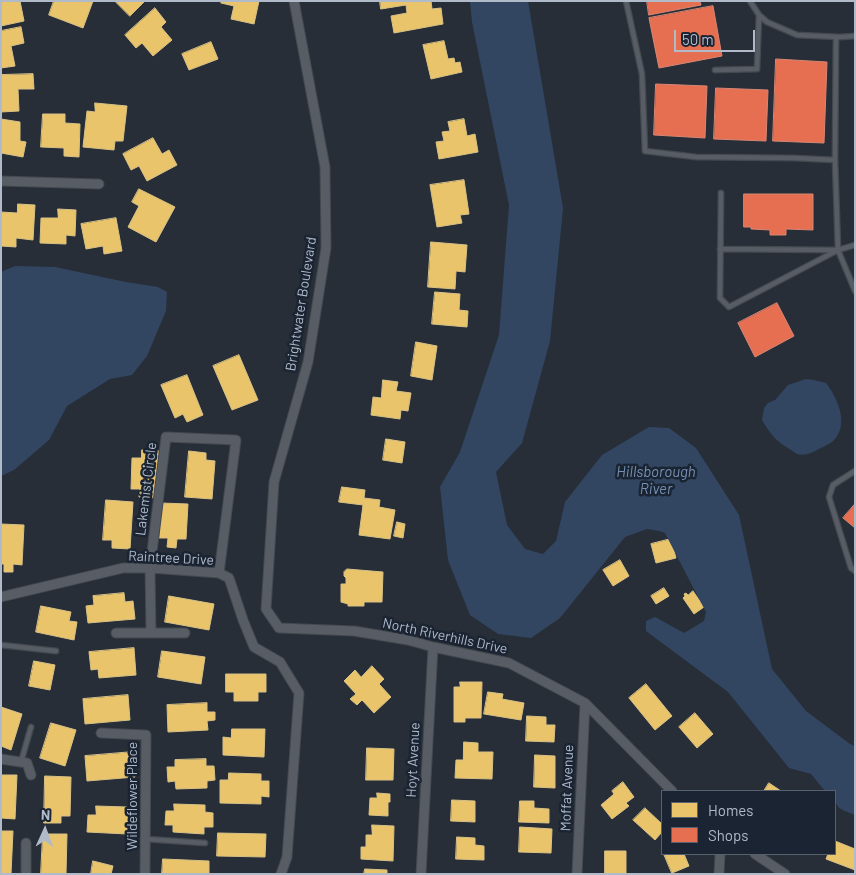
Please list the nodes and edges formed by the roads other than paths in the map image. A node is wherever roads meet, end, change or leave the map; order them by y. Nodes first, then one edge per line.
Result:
1 (294, 1) edge
2 (626, 1) edge
3 (750, 1) edge
4 (759, 15) junction
5 (855, 36) edge
6 (836, 37) junction
7 (715, 70) dead end
8 (835, 160) junction
9 (1, 181) edge
10 (99, 184) dead end
11 (721, 193) dead end
12 (855, 245) edge
13 (720, 249) junction
14 (838, 250) junction
15 (855, 291) edge
16 (855, 471) edge
17 (150, 568) junction
18 (855, 571) edge
19 (219, 574) junction
20 (1, 597) edge
21 (266, 610) joint
22 (186, 632) dead end
23 (116, 633) dead end
24 (151, 633) junction
25 (1, 645) edge
26 (433, 647) junction
27 (56, 651) dead end
28 (585, 704) junction
29 (31, 727) dead end
30 (101, 733) dead end
31 (1, 759) edge
32 (21, 762) junction
33 (31, 775) dead end
34 (671, 790) edge
35 (145, 839) junction
36 (205, 842) dead end
37 (26, 843) dead end
38 (720, 855) edge
39 (756, 855) edge
40 (26, 874) edge
41 (145, 874) edge
42 (281, 874) edge
43 (421, 874) edge
44 (577, 874) edge
45 (719, 874) edge
46 (785, 874) edge

1 - 21 street, Brightwater Boulevard
2 - 8 lane
3 - 4 lane
4 - 6 lane
4 - 7 lane
5 - 6 lane
6 - 8 lane
8 - 14 lane
9 - 10 street
11 - 13 lane
12 - 14 lane
13 - 14 lane
13 - 14 lane
14 - 15 lane
16 - 18 lane
17 - 19 street, Raintree Drive
17 - 19 street, Lakemist Circle
17 - 20 street, Raintree Drive
17 - 24 street
19 - 42 street, Raintree Drive
21 - 26 street, North Riverhills Drive
22 - 24 street
23 - 24 street
25 - 27 lane
26 - 28 street, North Riverhills Drive
26 - 43 street, Hoyt Avenue
28 - 34 street, North Riverhills Drive
28 - 44 street, Moffat Avenue
29 - 32 lane
30 - 35 street, Wildeflower Place
31 - 32 street
32 - 33 street
35 - 36 lane
35 - 41 street, Wildeflower Place
37 - 40 street
38 - 45 street
39 - 46 street

